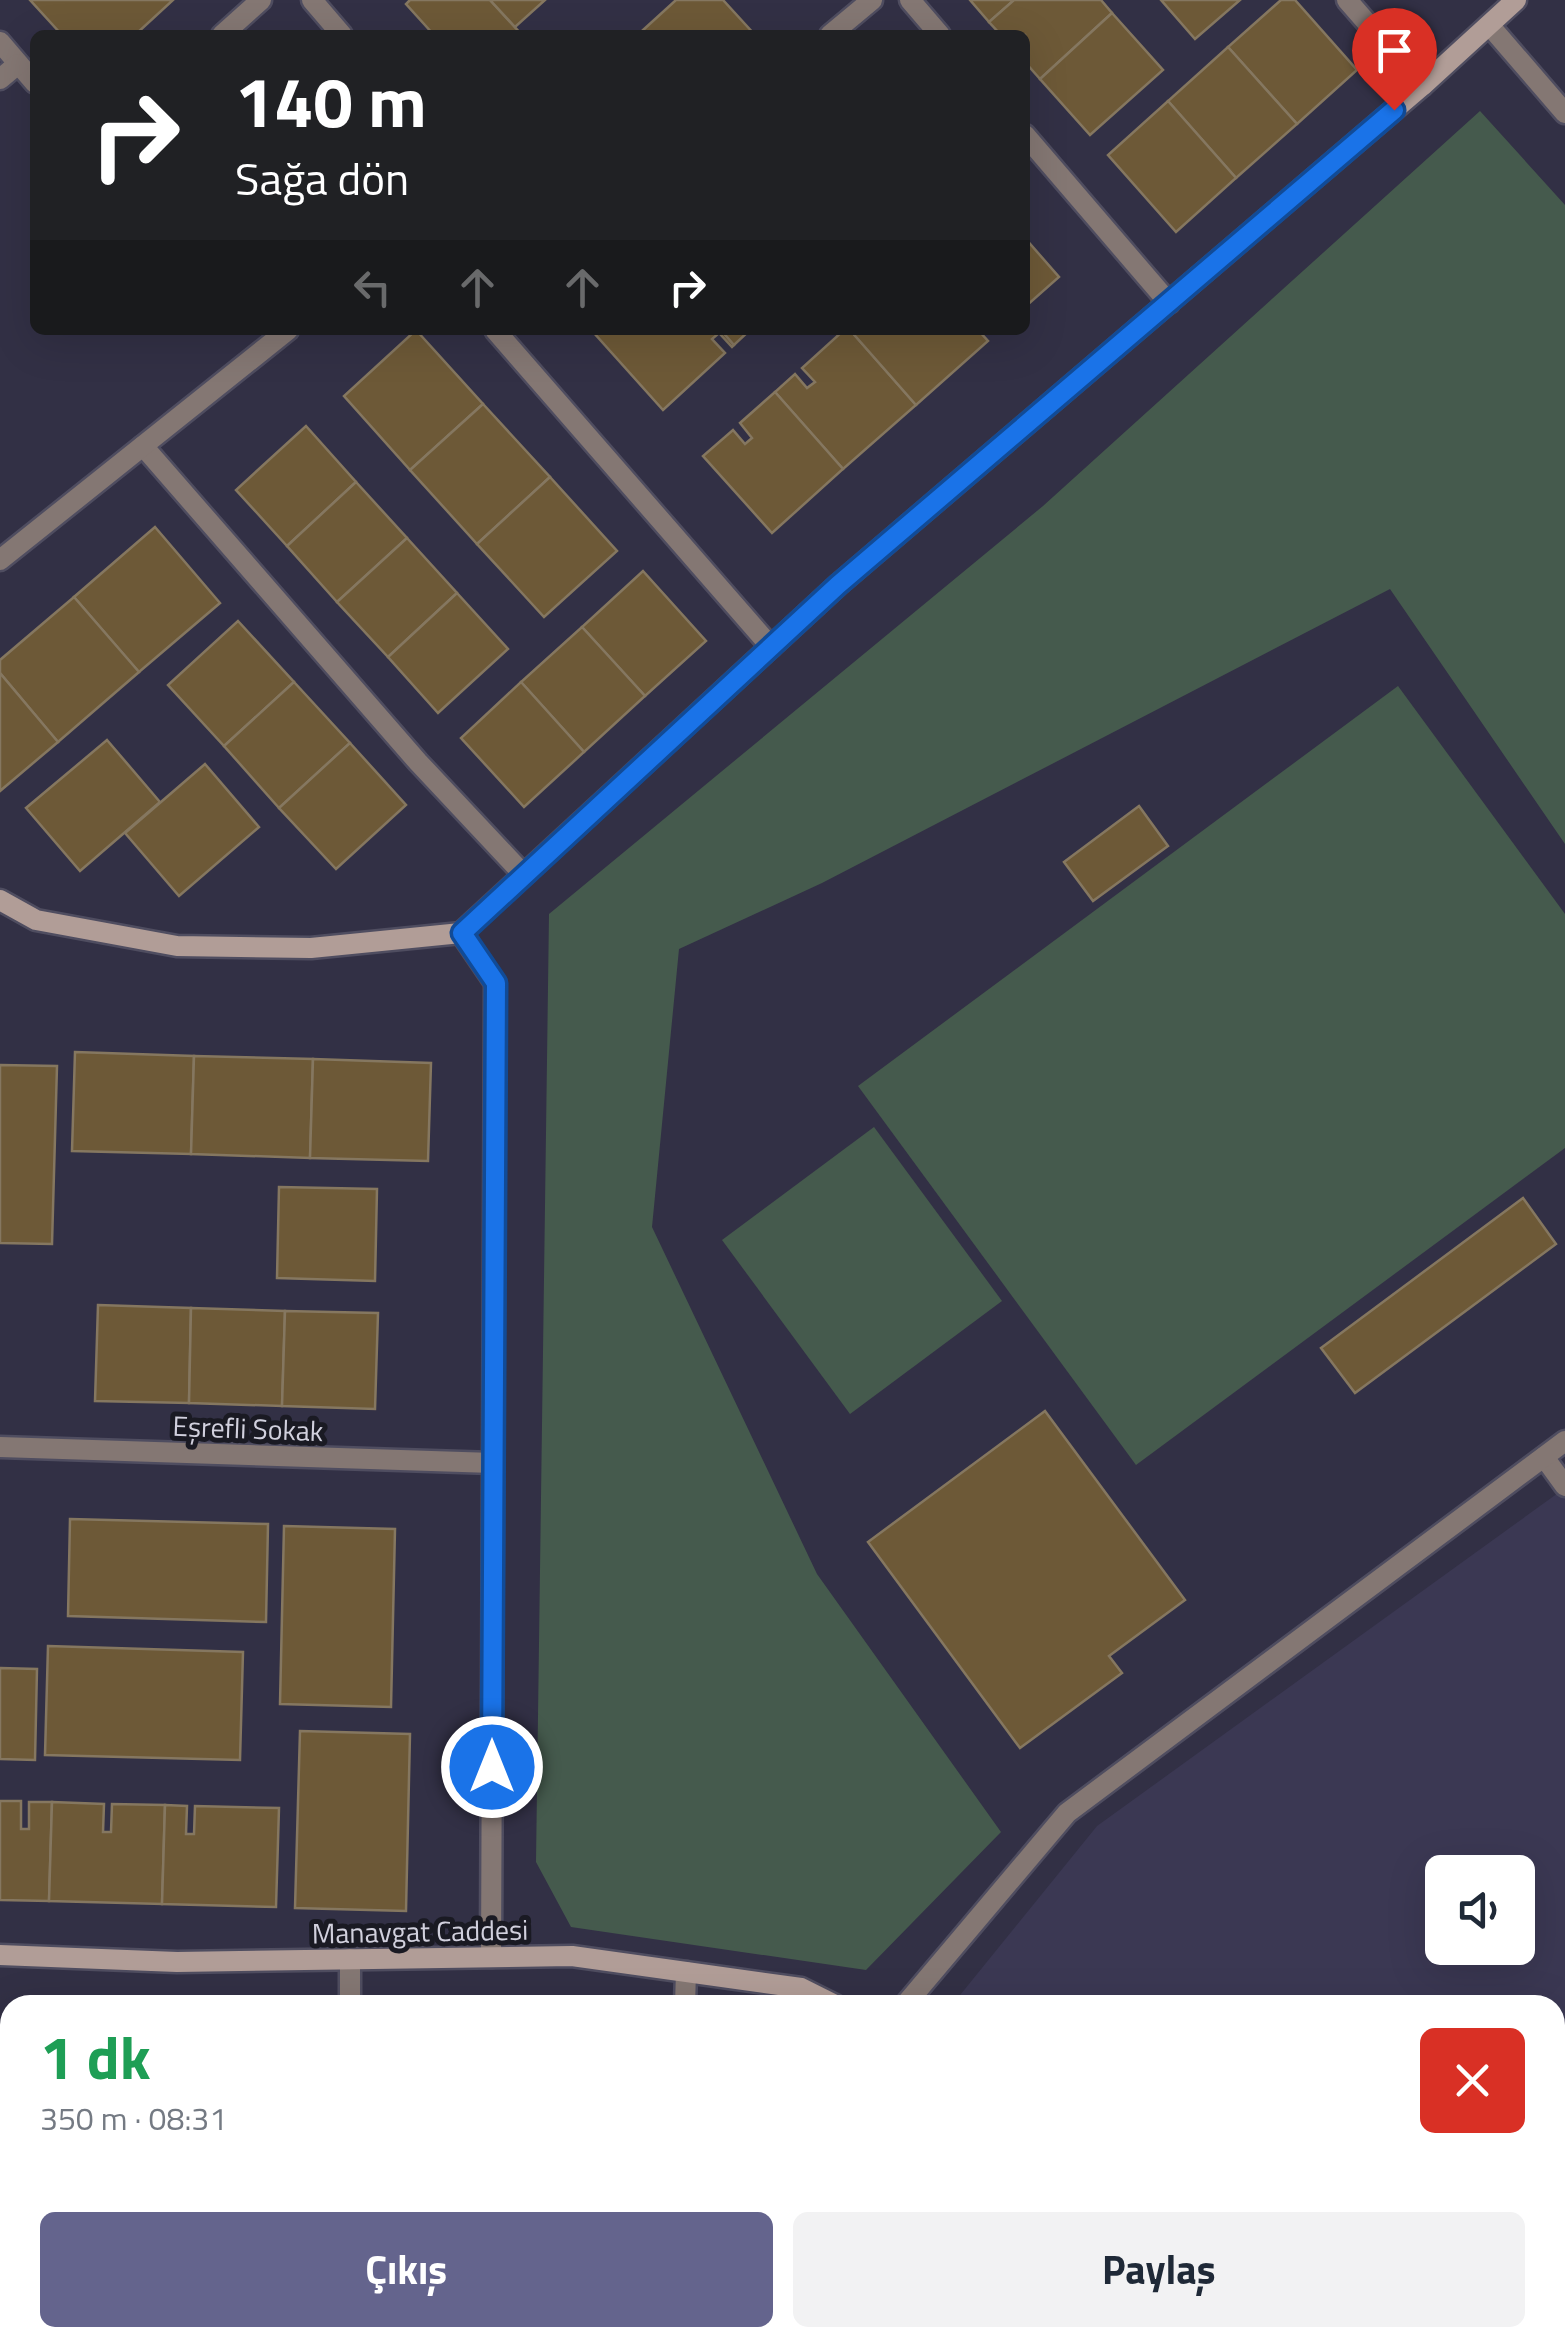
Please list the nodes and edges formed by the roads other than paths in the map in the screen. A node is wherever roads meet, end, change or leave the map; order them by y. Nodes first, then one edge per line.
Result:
1 (261, 0) edge
2 (312, 0) edge
3 (872, 0) edge
4 (910, 0) edge
5 (1347, 0) edge
6 (1516, 0) edge
7 (1490, 26) junction
8 (228, 30) edge
9 (338, 30) edge
10 (836, 30) edge
11 (936, 30) edge
12 (0, 42) edge
13 (18, 64) junction
14 (30, 77) edge
15 (0, 79) edge
16 (1422, 86) junction
17 (1565, 113) edge
18 (1030, 141) edge
19 (1168, 303) junction
20 (282, 335) edge
21 (499, 335) edge
22 (143, 446) junction
23 (0, 560) edge
24 (771, 648) junction
25 (524, 876) junction
26 (0, 900) edge
27 (462, 933) junction
28 (1565, 1441) edge
29 (0, 1447) edge
30 (1544, 1457) junction
31 (493, 1463) junction
32 (1565, 1486) edge
33 (0, 1955) edge
34 (491, 1958) junction
35 (350, 1959) junction
36 (686, 1972) junction
37 (350, 1995) edge
38 (686, 1995) edge
39 (815, 1995) edge
40 (913, 1995) edge

1 - 8 street
2 - 9 street
3 - 10 street
4 - 11 street
5 - 16 street
6 - 7 street
7 - 16 street
7 - 17 street
12 - 13 street
13 - 14 street
13 - 15 street
16 - 19 street
18 - 19 street
19 - 24 street
20 - 22 street
21 - 24 street
22 - 23 street
22 - 25 street
24 - 25 street
25 - 27 street
26 - 27 street
27 - 31 street
28 - 30 street
29 - 31 street, Eşrefli Sokak
30 - 32 street
30 - 40 street
31 - 34 street
33 - 35 street, Manavgat Caddesi
34 - 35 street, Manavgat Caddesi
34 - 36 street, Manavgat Caddesi
35 - 37 street
36 - 38 street
36 - 39 street, Manavgat Caddesi

